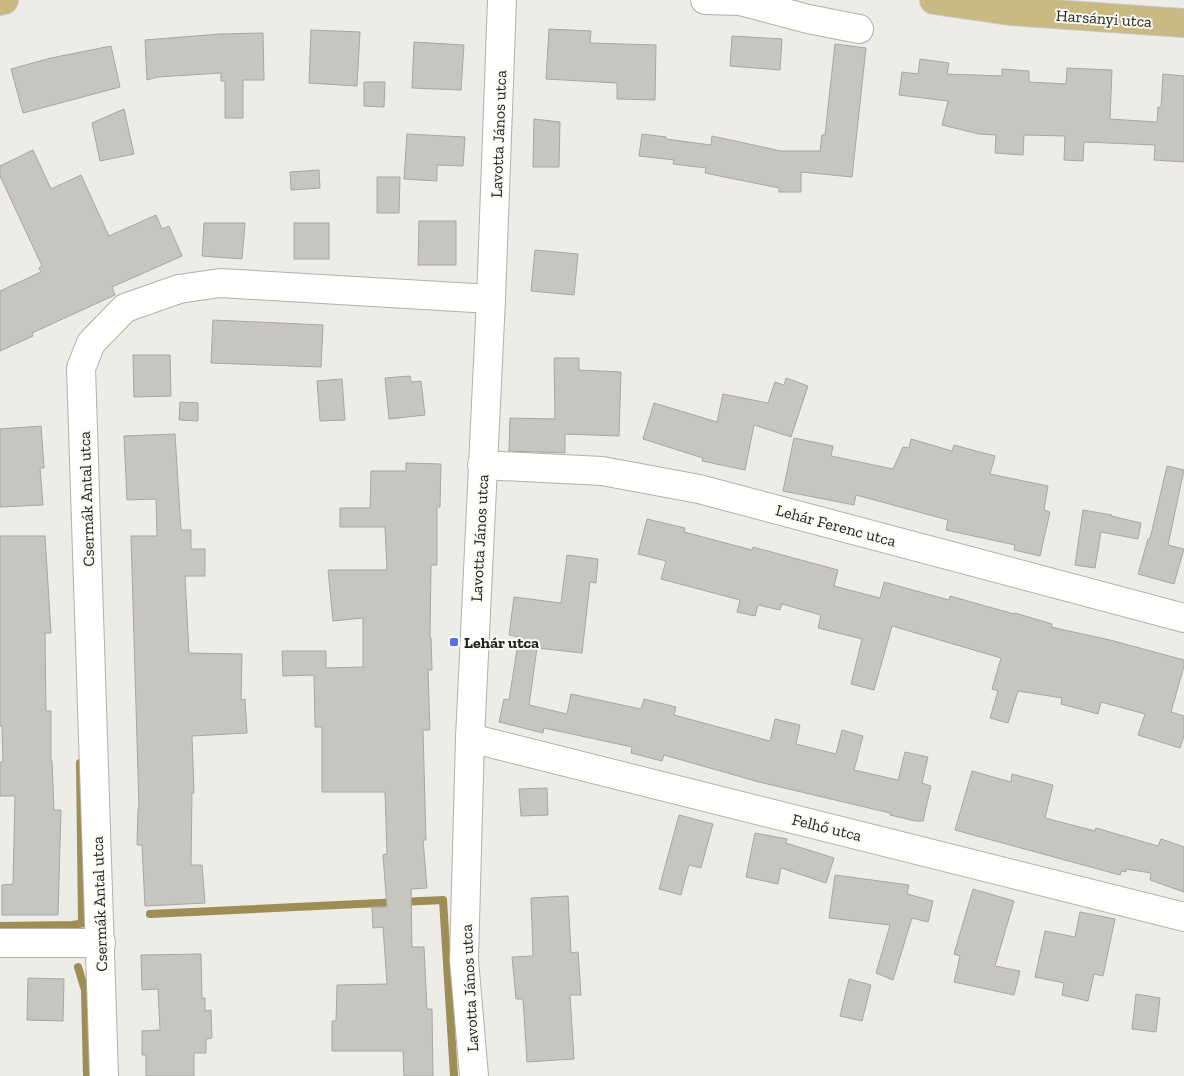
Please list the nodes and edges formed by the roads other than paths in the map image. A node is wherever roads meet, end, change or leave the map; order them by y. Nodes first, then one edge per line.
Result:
1 (4, 0) edge
2 (502, 0) edge
3 (705, 0) edge
4 (934, 0) edge
5 (0, 1) edge
6 (1184, 23) edge
7 (859, 29) dead end
8 (491, 299) junction
9 (482, 465) junction
10 (1184, 618) edge
11 (470, 738) junction
12 (1184, 917) edge
13 (0, 943) edge
14 (101, 943) junction
15 (104, 1076) edge
16 (474, 1076) edge

1 - 5 main road
2 - 8 street, Lavotta János utca
3 - 7 street
4 - 6 main road, Harsányi utca
8 - 9 street, Lavotta János utca
8 - 14 street, Csermák Antal utca
9 - 10 street, Lehár Ferenc utca
9 - 11 street, Lavotta János utca
11 - 12 street, Felhő utca
11 - 16 street, Lavotta János utca
13 - 14 street
14 - 15 street, Csermák Antal utca

